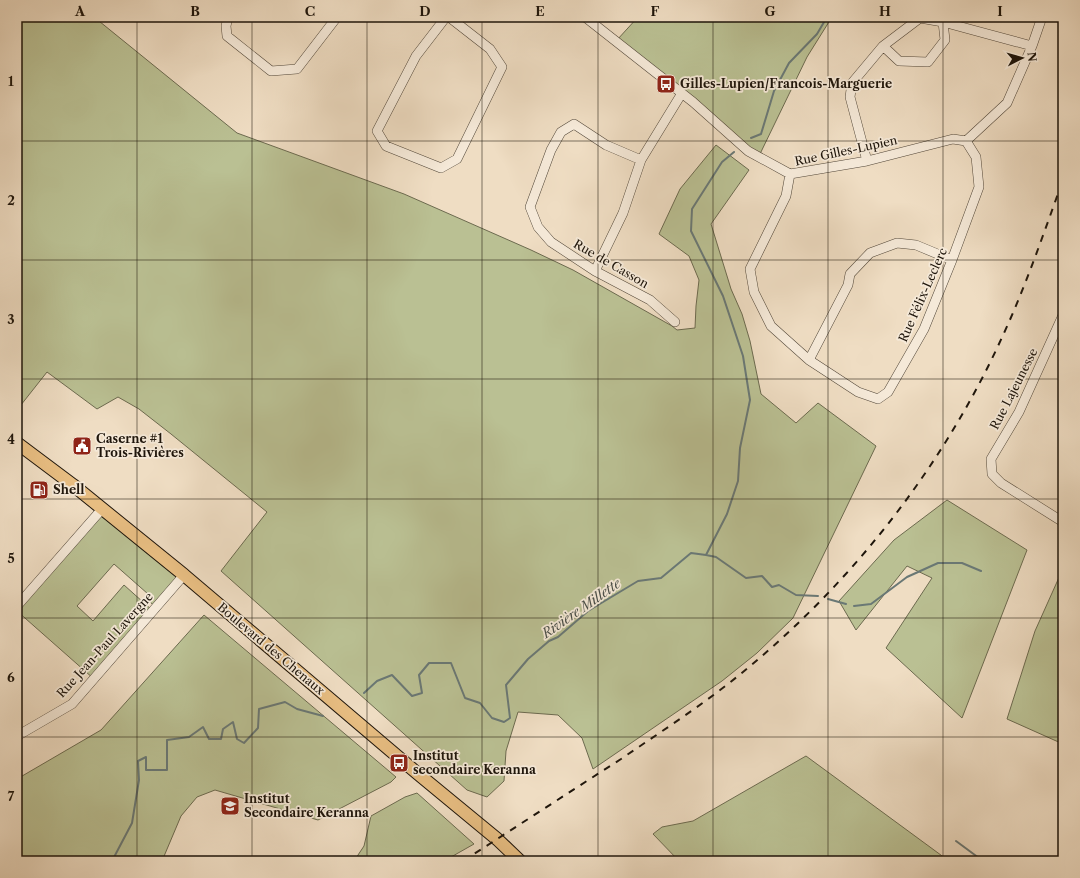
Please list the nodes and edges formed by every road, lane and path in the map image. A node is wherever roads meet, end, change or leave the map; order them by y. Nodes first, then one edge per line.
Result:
1 (228, 17) edge
2 (337, 17) edge
3 (446, 17) edge
4 (449, 17) edge
5 (585, 17) edge
6 (1042, 17) edge
7 (943, 22) junction
8 (883, 46) junction
9 (1032, 46) junction
10 (682, 93) junction
11 (966, 141) junction
12 (641, 160) junction
13 (867, 161) junction
14 (790, 174) junction
15 (952, 260) junction
16 (595, 271) junction
17 (1063, 315) edge
18 (675, 322) dead end
19 (809, 360) junction
20 (17, 443) edge
21 (102, 509) junction
22 (1063, 522) edge
23 (184, 575) junction
24 (17, 606) edge
25 (17, 736) edge
26 (520, 861) edge

1 - 2 street
3 - 4 street
5 - 10 street, Rue Gilles-Lupien
6 - 9 street
7 - 8 street
7 - 8 street
7 - 9 street
8 - 13 street
9 - 11 street
10 - 12 street
10 - 14 street, Rue Gilles-Lupien
11 - 13 street, Rue Gilles-Lupien
11 - 15 street, Rue Félix-Leclerc
12 - 16 street
12 - 16 street, Rue de Casson
13 - 14 street, Rue Gilles-Lupien
14 - 19 street, Rue Félix-Leclerc
15 - 19 street
15 - 19 street, Rue Félix-Leclerc
16 - 18 street, Rue de Casson
17 - 22 street, Rue Lajeunesse
20 - 21 main road, Boulevard des Chenaux
21 - 23 main road, Boulevard des Chenaux
21 - 24 street
23 - 25 street, Rue Jean-Paul Lavergne
23 - 26 main road, Boulevard des Chenaux

